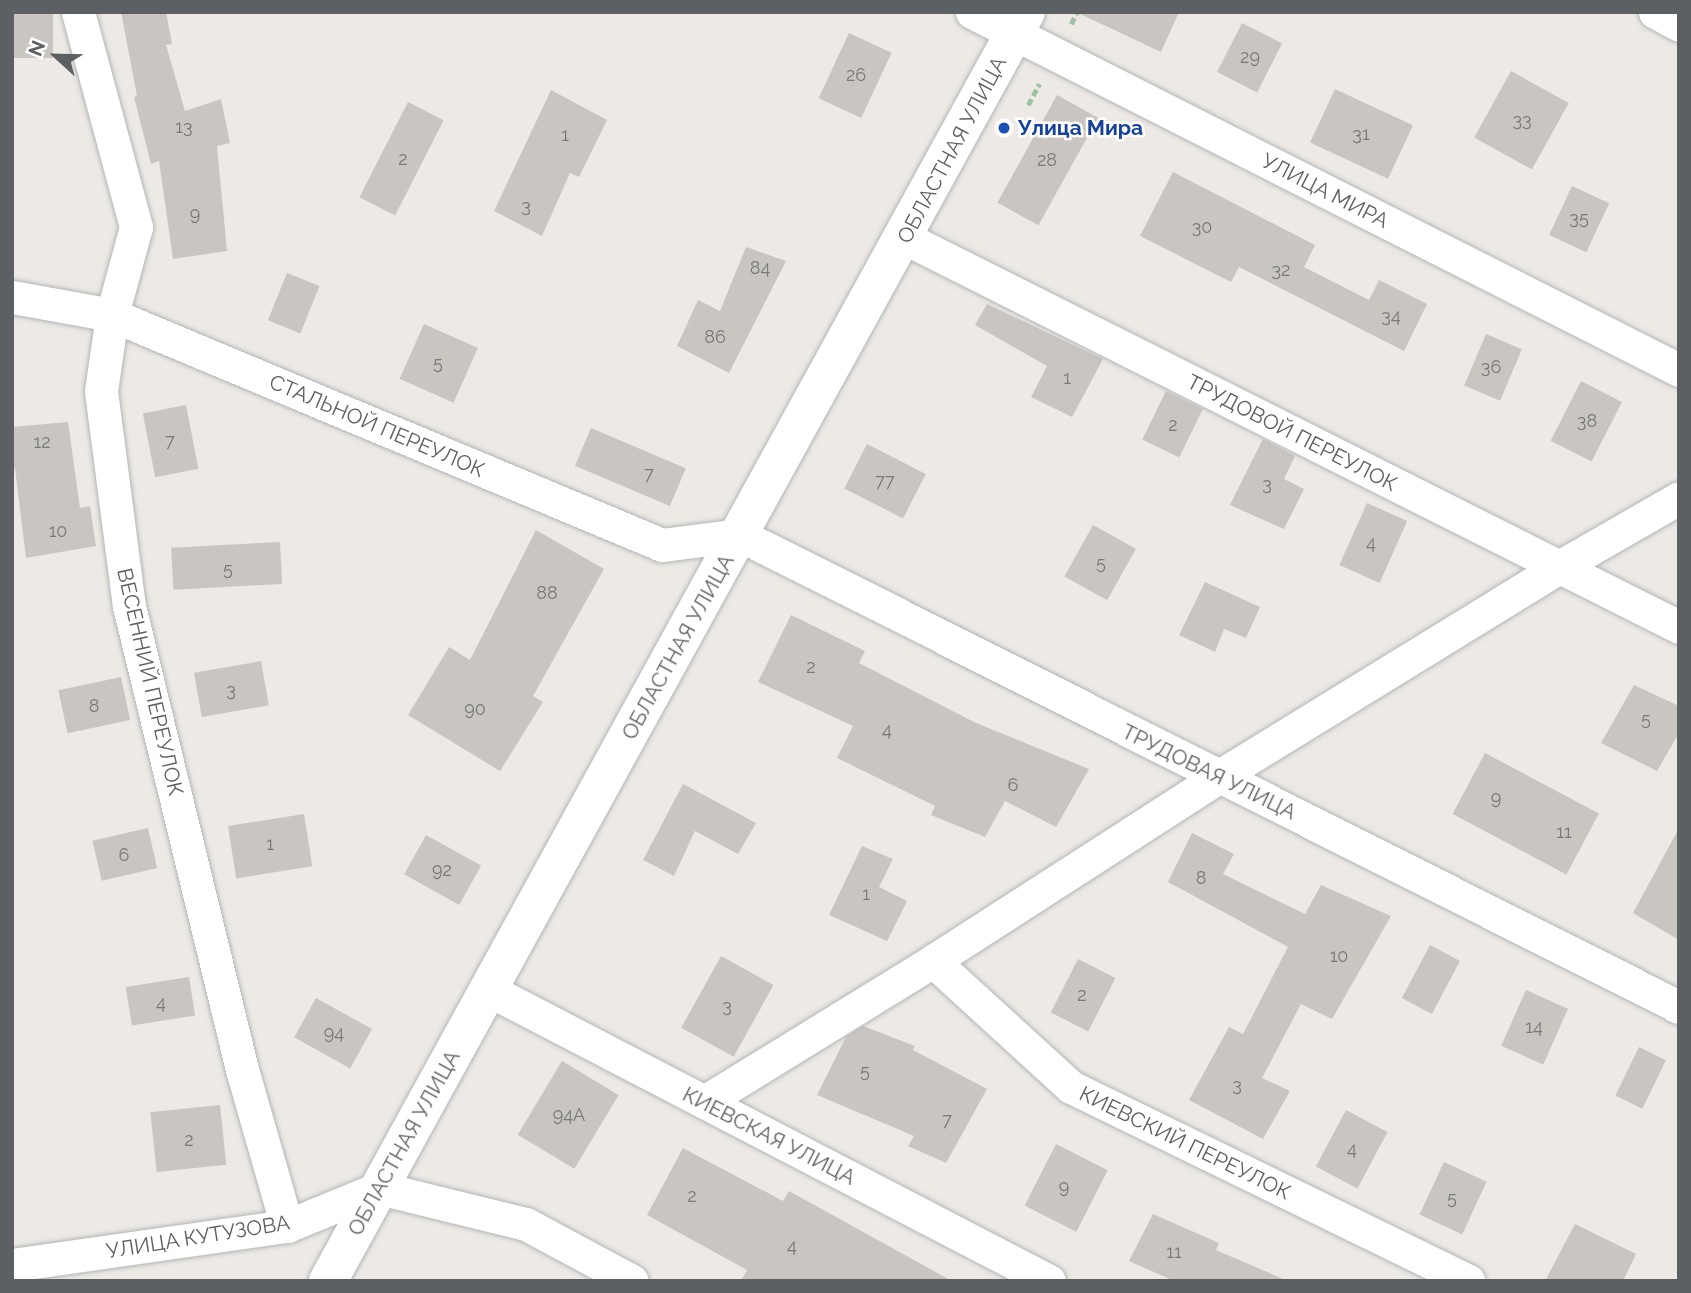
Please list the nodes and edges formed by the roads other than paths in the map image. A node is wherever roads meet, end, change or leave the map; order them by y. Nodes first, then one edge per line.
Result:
1 (78, 12) edge
2 (972, 12) edge
3 (1655, 12) edge
4 (1020, 23) edge
5 (1679, 25) edge
6 (905, 238) junction
7 (12, 297) edge
8 (112, 315) junction
9 (1679, 370) edge
10 (1679, 498) edge
11 (740, 535) junction
12 (1559, 568) junction
13 (1679, 627) edge
14 (1218, 777) junction
15 (933, 961) junction
16 (489, 990) junction
17 (1679, 1007) edge
18 (705, 1102) junction
19 (379, 1188) junction
20 (287, 1226) junction
21 (12, 1265) edge
22 (328, 1281) edge
23 (632, 1281) edge
24 (1049, 1281) edge
25 (1468, 1281) edge

1 - 8 street, ВЕСЕННИЙ ПЕРЕУЛОК
2 - 4 street, УЛИЦА МИРА
3 - 5 street
4 - 6 main road, ОБЛАСТНАЯ УЛИЦА
4 - 9 street, УЛИЦА МИРА
6 - 11 main road, ОБЛАСТНАЯ УЛИЦА
6 - 12 street, ТРУДОВОЙ ПЕРЕУЛОК
7 - 8 street, СТАЛЬНОЙ ПЕРЕУЛОК
8 - 11 street, СТАЛЬНОЙ ПЕРЕУЛОК
8 - 20 street, ВЕСЕННИЙ ПЕРЕУЛОК
10 - 12 street
11 - 14 street, ТРУДОВАЯ УЛИЦА
11 - 16 main road, ОБЛАСТНАЯ УЛИЦА
12 - 13 street, ТРУДОВОЙ ПЕРЕУЛОК
12 - 14 street
14 - 15 street
14 - 17 street, ТРУДОВАЯ УЛИЦА
15 - 18 street
15 - 25 street, КИЕВСКИЙ ПЕРЕУЛОК
16 - 18 street, КИЕВСКАЯ УЛИЦА
16 - 19 main road, ОБЛАСТНАЯ УЛИЦА
18 - 24 street, КИЕВСКАЯ УЛИЦА
19 - 20 street, УЛИЦА КУТУЗОВА
19 - 22 main road, ОБЛАСТНАЯ УЛИЦА
19 - 23 street
20 - 21 street, УЛИЦА КУТУЗОВА

